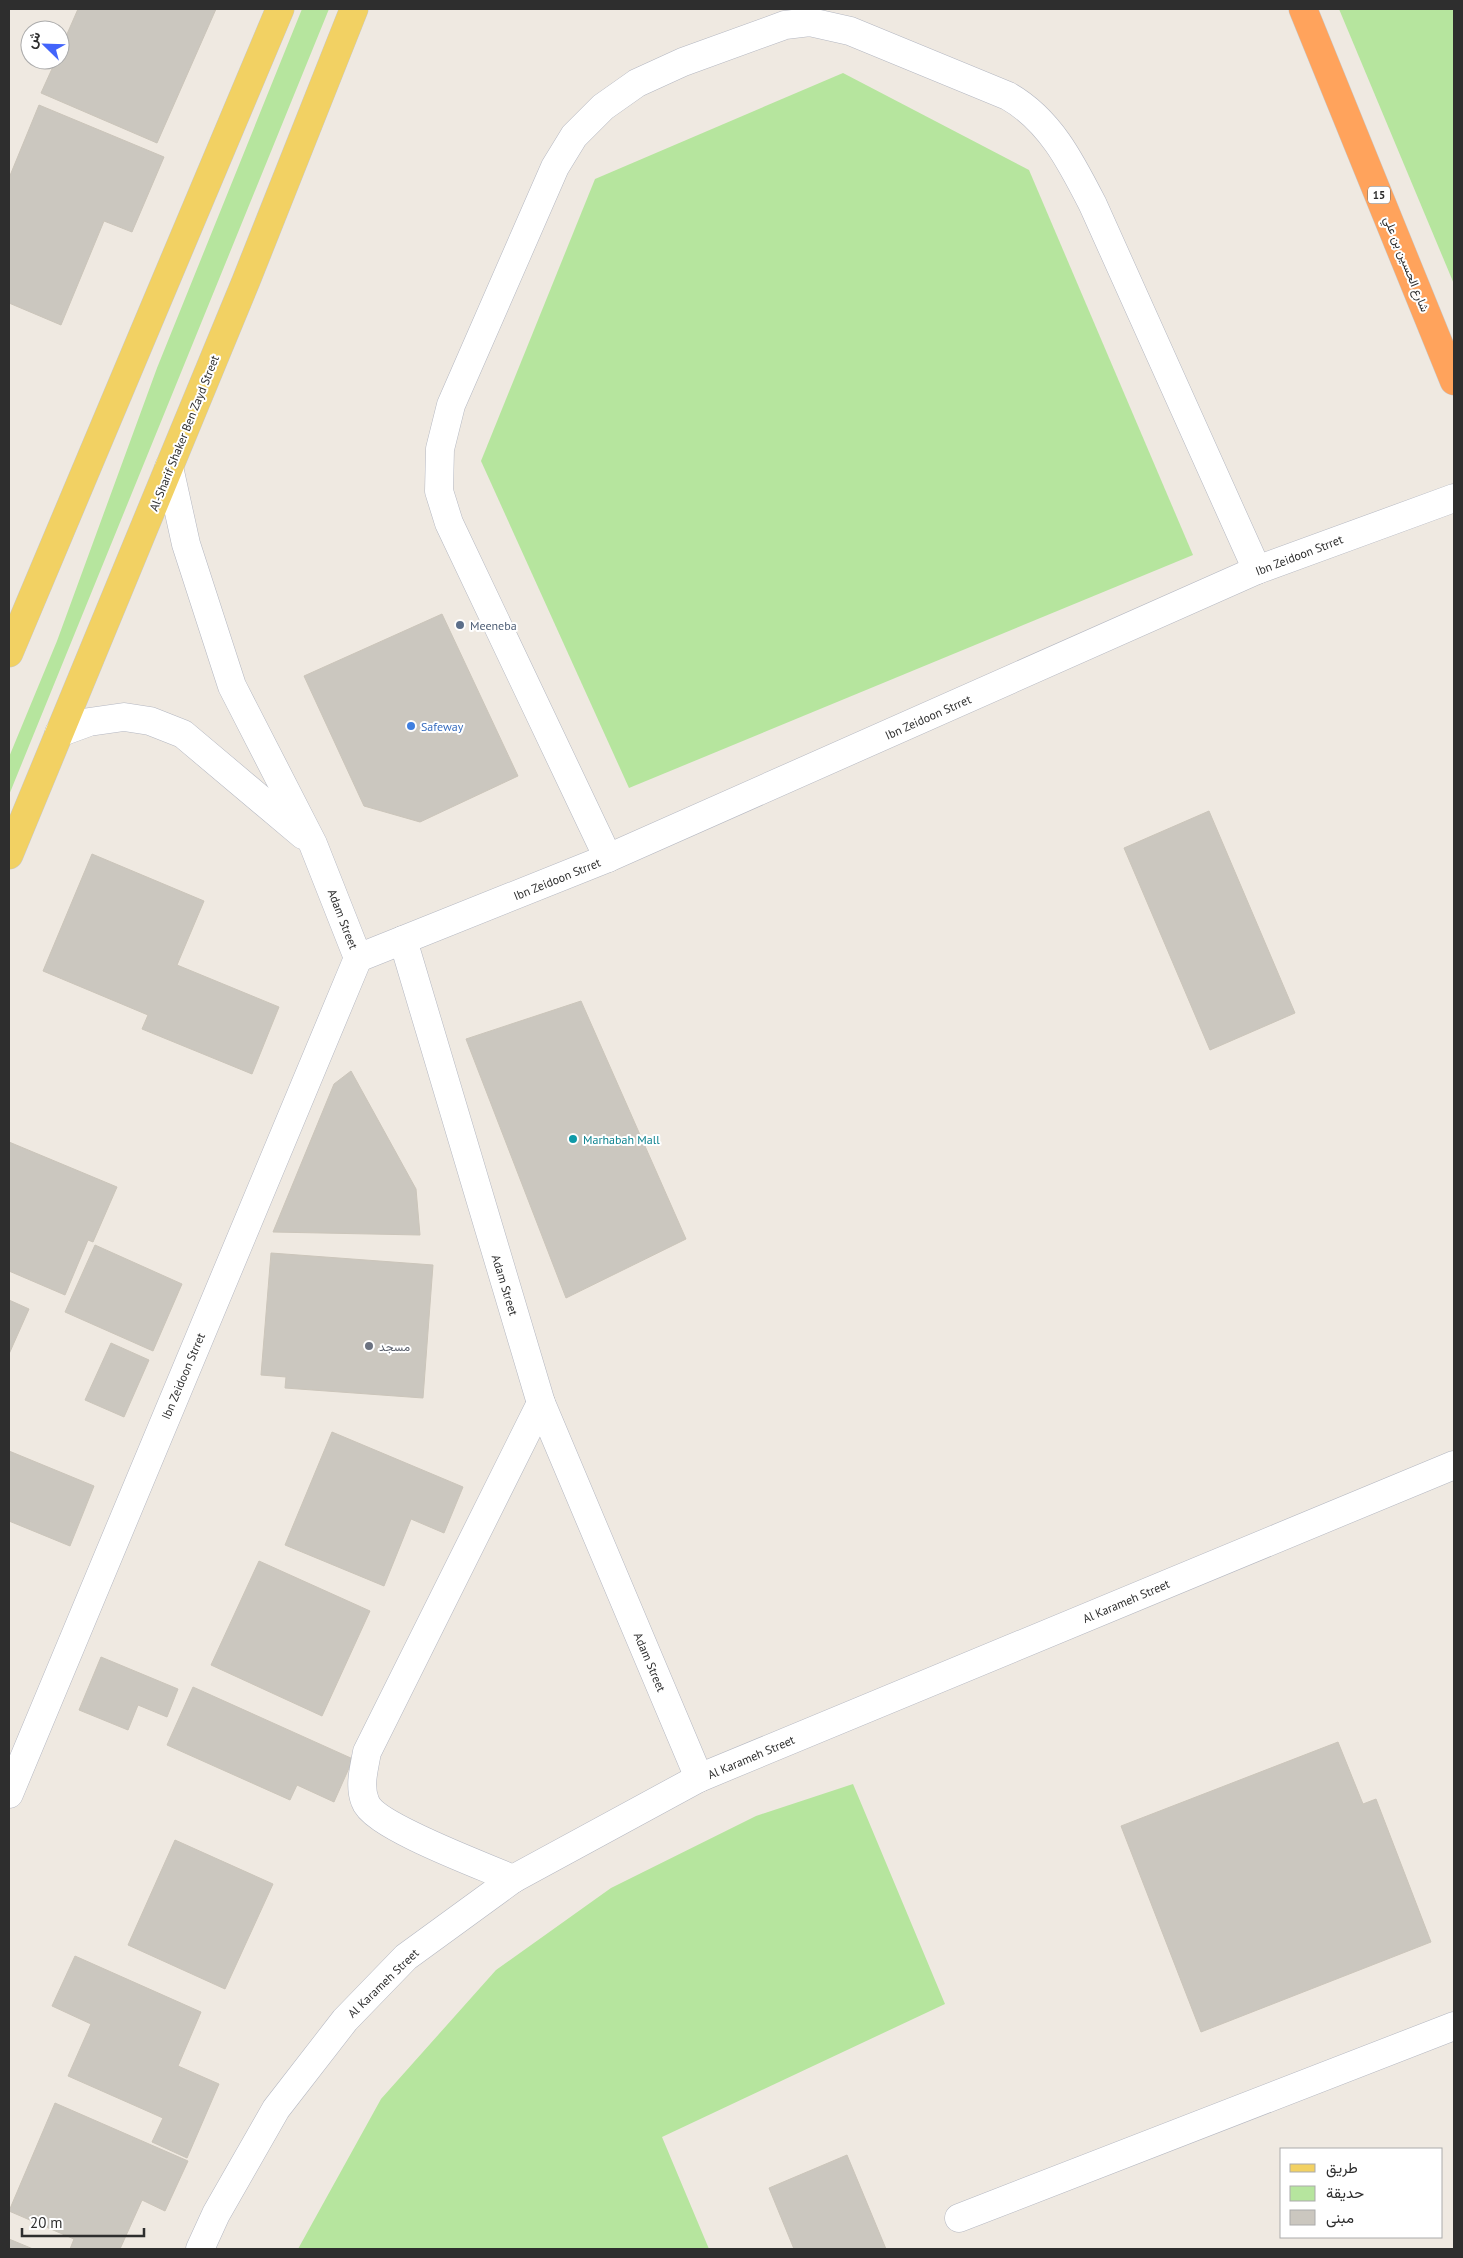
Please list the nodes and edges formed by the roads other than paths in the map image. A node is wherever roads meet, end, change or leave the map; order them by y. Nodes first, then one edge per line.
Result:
1 (280, 9) edge
2 (354, 9) edge
3 (361, 9) edge
4 (1302, 9) edge
5 (334, 63) junction
6 (1454, 381) edge
7 (169, 467) junction
8 (1454, 498) edge
9 (1257, 570) junction
10 (9, 653) edge
11 (60, 733) junction
12 (313, 844) junction
13 (9, 854) edge
14 (608, 858) junction
15 (403, 940) junction
16 (358, 958) junction
17 (541, 1403) junction
18 (1454, 1465) edge
19 (699, 1778) junction
20 (9, 1794) edge
21 (513, 1879) junction
22 (1454, 2026) edge
23 (959, 2218) dead end
24 (200, 2249) edge

1 - 10 main road
2 - 5 main road, Al-Sharif Shaker Ben Zayd Street
3 - 5 main road
4 - 6 highway, شارع الحسين بن علي / 15
5 - 7 main road, Al-Sharif Shaker Ben Zayd Street
7 - 11 main road, Al-Sharif Shaker Ben Zayd Street
7 - 12 street, Adam Street
8 - 9 street, Ibn Zeidoon Strret
9 - 14 street, Ibn Zeidoon Strret
9 - 14 street
11 - 12 street
11 - 13 main road, Al-Sharif Shaker Ben Zayd Street
12 - 16 street, Adam Street
14 - 15 street, Ibn Zeidoon Strret
15 - 16 street, Adam Street
15 - 17 street, Adam Street
16 - 20 street, Ibn Zeidoon Strret
17 - 19 street, Adam Street
17 - 21 street
18 - 19 street, Al Karameh Street
19 - 21 street, Al Karameh Street
21 - 24 street, Al Karameh Street
22 - 23 street

